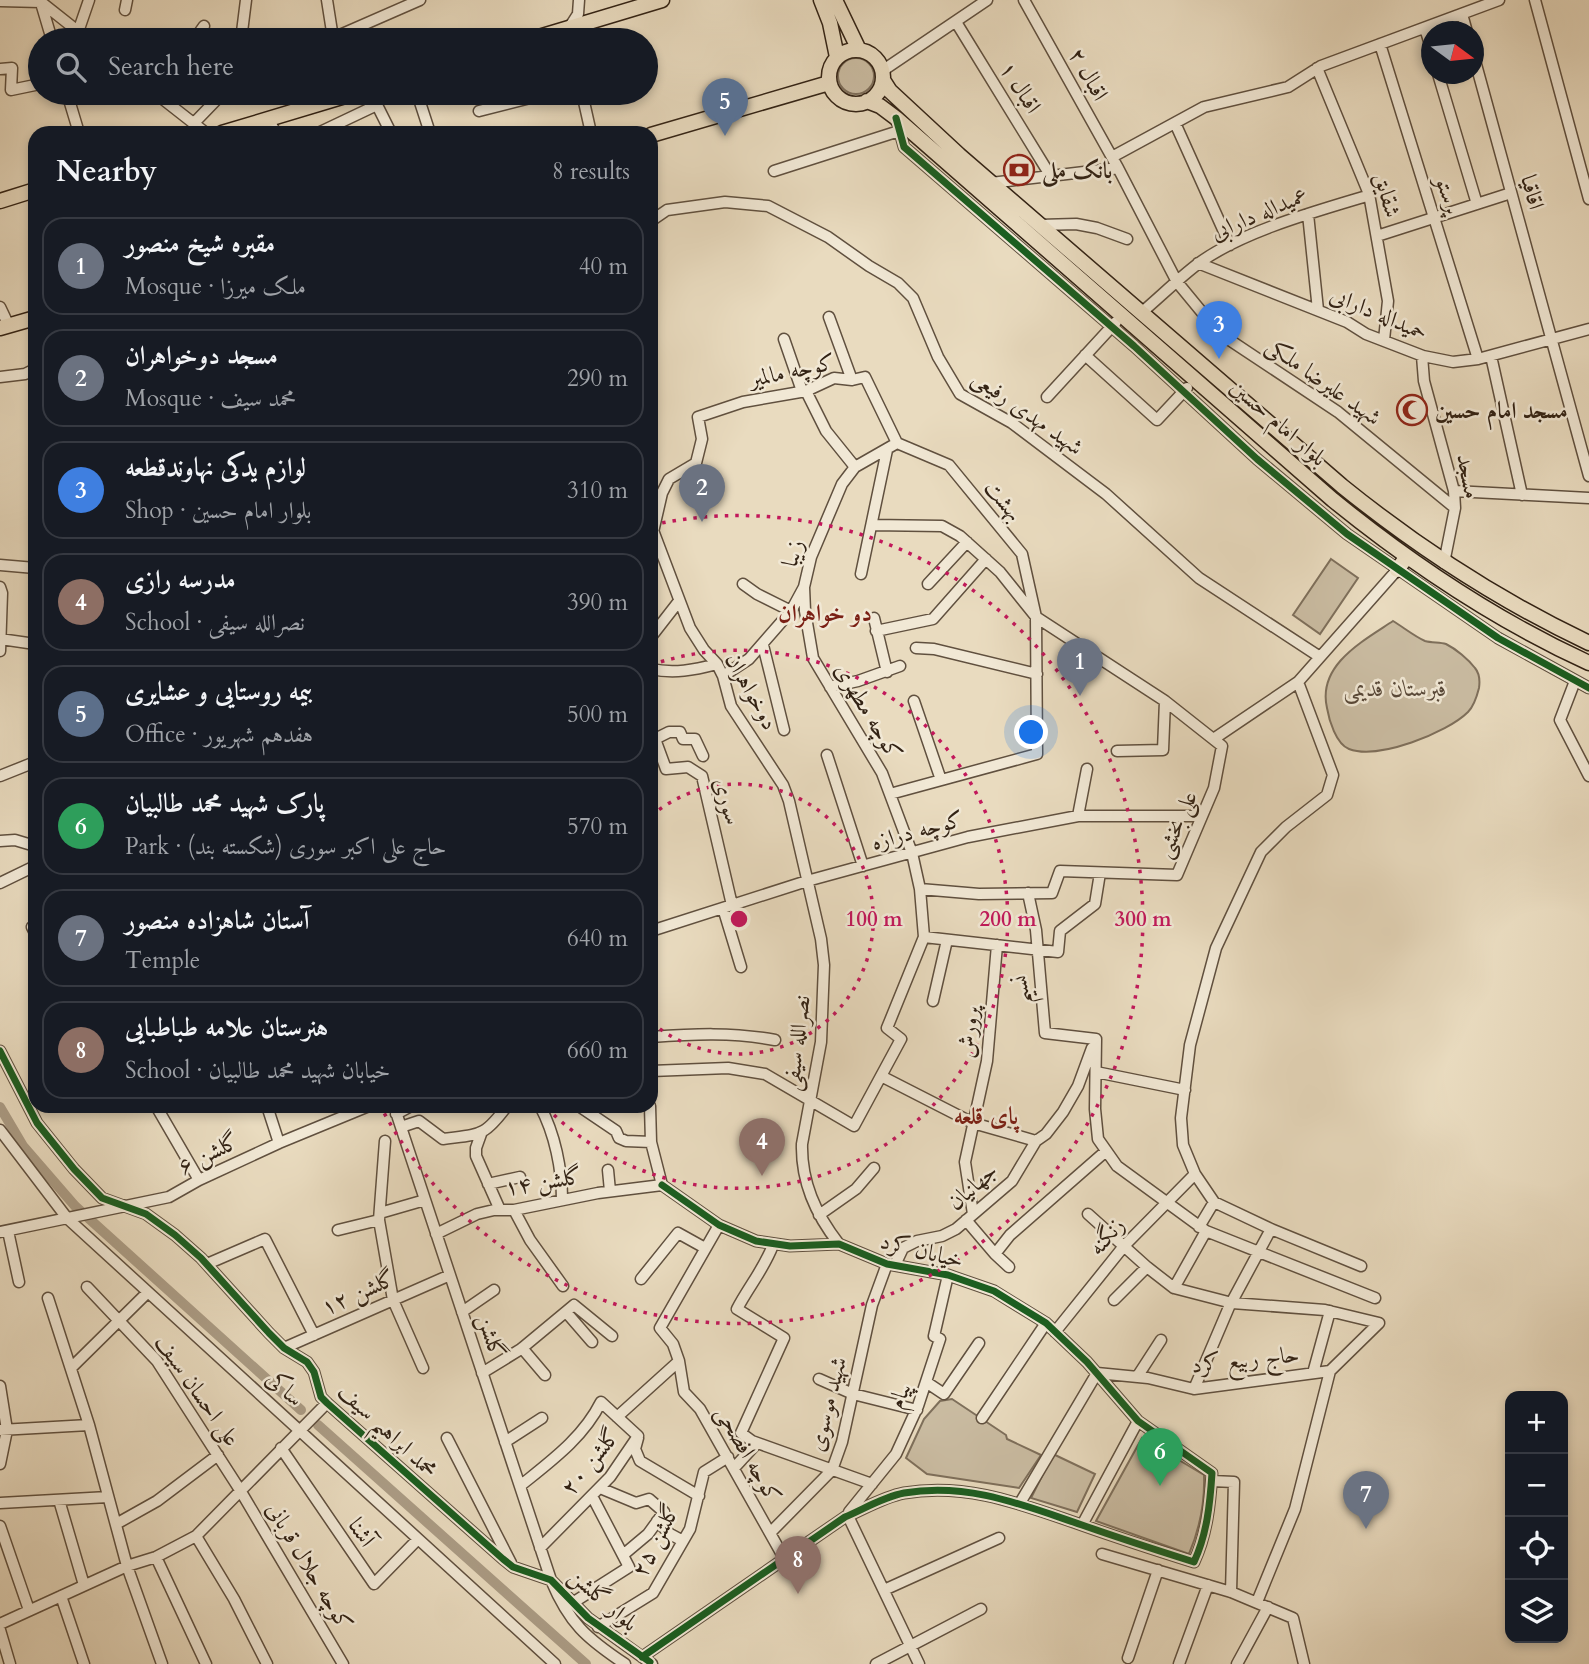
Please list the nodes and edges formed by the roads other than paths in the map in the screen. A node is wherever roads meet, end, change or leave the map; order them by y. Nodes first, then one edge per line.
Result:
1 (89, 0) edge
2 (246, 0) edge
3 (327, 0) edge
4 (420, 0) edge
5 (579, 0) edge
6 (662, 0) edge
7 (821, 0) edge
8 (835, 0) edge
9 (987, 0) edge
10 (1024, 0) edge
11 (1499, 0) edge
12 (1535, 0) edge
13 (0, 1) edge
14 (40, 1) edge
15 (1462, 14) junction
16 (1442, 21) edge
17 (1464, 21) edge
18 (956, 22) junction
19 (48, 28) edge
20 (73, 28) edge
21 (79, 28) edge
22 (242, 28) edge
23 (331, 28) edge
24 (356, 28) edge
25 (572, 28) edge
26 (586, 28) edge
27 (1421, 29) edge
28 (1380, 44) junction
29 (859, 50) junction
30 (837, 57) junction
31 (1317, 68) junction
32 (0, 69) edge
33 (883, 76) junction
34 (829, 83) junction
35 (1441, 84) edge
36 (1481, 84) edge
37 (28, 86) edge
38 (867, 101) junction
39 (71, 105) edge
40 (171, 105) edge
41 (211, 105) edge
42 (315, 105) edge
43 (377, 105) joint
44 (421, 105) edge
45 (503, 105) edge
46 (585, 105) edge
47 (479, 111) dead end
48 (268, 119) junction
49 (194, 123) junction
50 (1175, 123) junction
51 (897, 125) junction
52 (77, 126) edge
53 (198, 126) edge
54 (245, 126) edge
55 (272, 126) edge
56 (333, 126) edge
57 (388, 126) edge
58 (428, 126) edge
59 (589, 126) edge
60 (658, 133) edge
61 (1112, 157) junction
62 (1118, 169) junction
63 (774, 171) dead end
64 (1050, 175) junction
65 (991, 183) junction
66 (28, 192) edge
67 (1511, 193) junction
68 (1370, 195) junction
69 (1589, 199) edge
70 (0, 201) edge
71 (1476, 204) junction
72 (1308, 214) junction
73 (658, 216) edge
74 (1434, 219) junction
75 (1040, 225) junction
76 (1377, 236) junction
77 (1127, 239) dead end
78 (1230, 245) junction
79 (1198, 263) junction
80 (1178, 282) junction
81 (0, 307) edge
82 (1318, 310) junction
83 (1141, 313) junction
84 (1123, 316) junction
85 (829, 317) dead end
86 (28, 320) edge
87 (1112, 326) junction
88 (5, 327) edge
89 (1589, 329) edge
90 (784, 339) dead end
91 (1551, 339) junction
92 (1384, 340) junction
93 (1085, 355) junction
94 (1491, 355) junction
95 (1422, 356) junction
96 (1478, 359) junction
97 (28, 372) edge
98 (0, 377) edge
99 (1195, 379) junction
100 (852, 380) junction
101 (804, 391) junction
102 (1184, 392) junction
103 (1046, 397) dead end
104 (897, 443) junction
105 (887, 450) junction
106 (855, 467) junction
107 (1589, 476) edge
108 (1454, 491) junction
109 (1522, 495) junction
110 (1589, 498) edge
111 (1455, 508) junction
112 (658, 513) edge
113 (872, 525) junction
114 (967, 542) junction
115 (658, 549) edge
116 (986, 559) junction
117 (1444, 563) junction
118 (1402, 564) junction
119 (0, 565) edge
120 (28, 567) edge
121 (861, 574) dead end
122 (743, 584) dead end
123 (928, 584) dead end
124 (0, 587) edge
125 (804, 587) junction
126 (679, 601) junction
127 (791, 611) junction
128 (1036, 617) junction
129 (874, 618) dead end
130 (658, 628) edge
131 (876, 631) junction
132 (1, 639) edge
133 (28, 643) edge
134 (1589, 643) edge
135 (763, 645) junction
136 (916, 648) dead end
137 (0, 651) edge
138 (1320, 657) junction
139 (1589, 663) edge
140 (717, 664) junction
141 (900, 666) dead end
142 (658, 670) edge
143 (887, 672) junction
144 (1037, 674) junction
145 (723, 676) junction
146 (1575, 681) junction
147 (1298, 682) junction
148 (830, 687) junction
149 (1589, 688) edge
150 (914, 701) dead end
151 (1166, 701) junction
152 (784, 730) dead end
153 (658, 738) edge
154 (1215, 738) junction
155 (658, 751) edge
156 (1117, 751) dead end
157 (827, 755) dead end
158 (703, 756) dead end
159 (28, 765) edge
160 (1087, 769) dead end
161 (0, 776) edge
162 (1589, 776) edge
163 (941, 780) junction
164 (890, 794) junction
165 (1078, 816) junction
166 (1202, 816) junction
167 (0, 841) edge
168 (28, 844) edge
169 (912, 853) junction
170 (863, 866) junction
171 (28, 869) edge
172 (1100, 873) junction
173 (807, 881) junction
174 (0, 883) edge
175 (919, 889) junction
176 (1028, 893) junction
177 (727, 906) junction
178 (658, 929) edge
179 (924, 937) junction
180 (947, 940) junction
181 (997, 945) junction
182 (1037, 949) junction
183 (741, 967) dead end
184 (933, 1001) dead end
185 (658, 1036) edge
186 (1096, 1039) junction
187 (775, 1040) dead end
188 (0, 1051) edge
189 (658, 1070) edge
190 (1096, 1072) junction
191 (881, 1076) junction
192 (1185, 1090) junction
193 (811, 1101) junction
194 (28, 1106) edge
195 (31, 1113) edge
196 (160, 1113) edge
197 (269, 1113) edge
198 (352, 1113) edge
199 (396, 1113) edge
200 (501, 1113) edge
201 (544, 1113) edge
202 (589, 1113) edge
203 (650, 1113) edge
204 (973, 1123) junction
205 (401, 1127) junction
206 (0, 1130) edge
207 (481, 1134) junction
208 (385, 1141) dead end
209 (1036, 1141) junction
210 (651, 1142) junction
211 (279, 1143) junction
212 (1106, 1151) junction
213 (874, 1168) dead end
214 (608, 1170) dead end
215 (1195, 1174) junction
216 (520, 1177) dead end
217 (199, 1180) junction
218 (488, 1184) junction
219 (662, 1185) junction
220 (610, 1191) junction
221 (425, 1200) junction
222 (562, 1200) junction
223 (1166, 1202) junction
224 (1214, 1202) junction
225 (125, 1206) junction
226 (500, 1210) junction
227 (514, 1210) junction
228 (1088, 1214) dead end
229 (819, 1215) junction
230 (71, 1217) junction
231 (379, 1217) junction
232 (970, 1217) junction
233 (719, 1225) junction
234 (1202, 1229) junction
235 (1270, 1229) junction
236 (338, 1230) dead end
237 (4, 1232) edge
238 (436, 1234) junction
239 (839, 1244) junction
240 (773, 1245) junction
241 (1124, 1246) junction
242 (705, 1248) junction
243 (1259, 1251) junction
244 (995, 1254) junction
245 (207, 1265) junction
246 (891, 1265) junction
247 (1361, 1266) dead end
248 (1009, 1267) dead end
249 (1147, 1267) junction
250 (450, 1275) junction
251 (948, 1275) junction
252 (641, 1279) dead end
253 (19, 1282) dead end
254 (563, 1286) dead end
255 (87, 1287) dead end
256 (1174, 1288) junction
257 (494, 1290) dead end
258 (148, 1292) junction
259 (48, 1298) dead end
260 (1375, 1298) dead end
261 (393, 1300) junction
262 (1114, 1300) dead end
263 (1232, 1303) junction
264 (1330, 1311) junction
265 (462, 1312) junction
266 (566, 1312) junction
267 (119, 1321) junction
268 (1046, 1324) junction
269 (1055, 1332) junction
270 (314, 1335) junction
271 (612, 1336) dead end
272 (1161, 1340) dead end
273 (592, 1342) dead end
274 (979, 1343) dead end
275 (284, 1348) junction
276 (522, 1348) junction
277 (679, 1361) junction
278 (71, 1368) junction
279 (423, 1368) dead end
280 (1330, 1371) junction
281 (482, 1373) junction
282 (1097, 1373) junction
283 (1313, 1373) junction
284 (545, 1376) dead end
285 (1137, 1377) junction
286 (819, 1379) dead end
287 (926, 1382) junction
288 (0, 1386) edge
289 (1194, 1389) junction
290 (853, 1394) junction
291 (327, 1403) junction
292 (917, 1409) junction
293 (617, 1417) junction
294 (542, 1418) dead end
295 (982, 1418) dead end
296 (1138, 1421) junction
297 (89, 1425) junction
298 (4, 1430) edge
299 (299, 1430) junction
300 (638, 1436) junction
301 (447, 1438) dead end
302 (505, 1442) junction
303 (757, 1443) junction
304 (281, 1448) junction
305 (218, 1455) junction
306 (728, 1457) junction
307 (0, 1464) edge
308 (734, 1468) junction
309 (832, 1470) junction
310 (1212, 1481) junction
311 (872, 1484) junction
312 (520, 1486) junction
313 (240, 1490) junction
314 (596, 1492) junction
315 (699, 1496) junction
316 (108, 1497) junction
317 (59, 1500) junction
318 (0, 1503) edge
319 (1020, 1503) junction
320 (847, 1516) junction
321 (657, 1521) junction
322 (116, 1524) junction
323 (1082, 1525) junction
324 (0, 1526) edge
325 (770, 1534) junction
326 (196, 1536) junction
327 (999, 1538) dead end
328 (418, 1539) junction
329 (683, 1541) junction
330 (3, 1546) edge
331 (540, 1548) junction
332 (1102, 1554) dead end
333 (623, 1555) junction
334 (156, 1557) junction
335 (783, 1559) junction
336 (127, 1566) junction
337 (513, 1567) junction
338 (1158, 1570) junction
339 (551, 1580) junction
340 (84, 1585) junction
341 (1208, 1585) junction
342 (884, 1590) junction
343 (1231, 1592) junction
344 (61, 1596) junction
345 (573, 1602) junction
346 (1262, 1605) junction
347 (981, 1609) dead end
348 (29, 1610) junction
349 (0, 1624) edge
350 (598, 1627) junction
351 (0, 1630) edge
352 (910, 1646) junction
353 (642, 1657) junction
354 (1128, 1658) dead end
355 (10, 1664) edge
356 (85, 1664) edge
357 (162, 1664) edge
358 (206, 1664) edge
359 (267, 1664) edge
360 (343, 1664) edge
361 (555, 1664) edge
362 (625, 1664) edge
363 (652, 1664) edge
364 (876, 1664) edge
365 (919, 1664) edge
366 (1179, 1664) edge
367 (1237, 1664) edge
368 (1304, 1664) edge

1 - 21 street
2 - 22 street
3 - 23 street
4 - 24 street
5 - 25 street
6 - 26 main road
7 - 30 main road
8 - 29 main road
9 - 18 street
10 - 61 street, اقبال ۲
11 - 15 street
12 - 69 street
13 - 14 street
14 - 19 street
14 - 20 street
15 - 16 street
15 - 17 street
18 - 33 street
18 - 64 street, اقبال ۱
27 - 28 street
28 - 31 street
28 - 74 street, پرستو
29 - 30 main road
29 - 33 main road
30 - 34 main road
31 - 50 street
31 - 68 street, شقایق
32 - 37 street
33 - 38 main road
33 - 65 main road, بلوار امام حسین
34 - 38 main road
34 - 60 main road
35 - 71 street
36 - 67 street, اقاقیا
38 - 51 main road, بلوار امام حسین
39 - 52 street
40 - 49 street
41 - 49 street
42 - 48 main road
43 - 56 street
43 - 57 street
44 - 58 street
45 - 47 street
46 - 59 street
48 - 54 main road
48 - 55 street
49 - 53 street
50 - 61 street
50 - 78 street
51 - 63 street
51 - 84 main road, بلوار امام حسین
51 - 87 street
61 - 62 street, اقبال ۲
62 - 64 street
62 - 80 street, شهید علیرضا ملکی
64 - 65 street
65 - 75 main road, بلوار امام حسین
66 - 70 main road
67 - 71 street
67 - 91 street, اقاقیا
68 - 72 street, عمیداله دارابی
68 - 76 street, شقایق
71 - 74 street
72 - 78 street, عمیداله دارابی
72 - 82 street
73 - 138 street, شهید مهدی رفیعی
74 - 76 street
74 - 96 street, پرستو
75 - 77 street
75 - 83 main road, بلوار امام حسین
76 - 92 street, شقایق
78 - 79 street, عمیداله دارابی
79 - 80 street, عمیداله دارابی
79 - 82 street, حمیداله دارابی
80 - 83 street, عمیداله دارابی
80 - 111 street, شهید علیرضا ملکی
81 - 88 street
82 - 92 street, حمیداله دارابی
83 - 117 main road, بلوار امام حسین
84 - 87 street
84 - 99 main road, بلوار امام حسین
85 - 100 street
86 - 88 main road
87 - 93 street
87 - 102 street
89 - 91 street, حمیداله دارابی
90 - 101 street
91 - 94 street, حمیداله دارابی
91 - 107 street, اقاقیا
92 - 95 street, حمیداله دارابی
93 - 102 street
93 - 103 street
94 - 96 street, حمیداله دارابی
94 - 109 street
95 - 96 street, حمیداله دارابی
95 - 108 street, مسجد
97 - 98 street
99 - 102 street
99 - 118 main road, بلوار امام حسین
100 - 101 street, کوچه مالمیر
100 - 104 street, کوچه مالمیر
101 - 106 street
101 - 112 street, کوچه مالمیر
102 - 118 street
104 - 105 street, زیبا
104 - 128 street, بهشت
105 - 106 street, زیبا
105 - 113 street
106 - 125 street, زیبا
108 - 109 street
108 - 111 street, مسجد
109 - 110 street
111 - 117 street, مسجد
113 - 114 street
113 - 121 street
114 - 116 street
114 - 123 street
115 - 126 street, دوخواهران
116 - 128 street
116 - 131 street
117 - 134 main road, بلوار امام حسین
118 - 138 street
118 - 139 main road, بلوار امام حسین
118 - 146 street
119 - 120 street
122 - 127 street
124 - 132 street
125 - 127 street, زیبا
125 - 148 street, کوچه مطهری
126 - 130 street
126 - 140 street, دوخواهران
127 - 135 street, زیبا
128 - 144 street, بهشت
128 - 151 street
129 - 131 street
131 - 143 street
132 - 133 street
132 - 137 street
135 - 145 street, زیبا
135 - 152 street
136 - 144 street
138 - 147 street
140 - 142 street
140 - 145 street, دوخواهران
141 - 143 street
143 - 148 street
144 - 163 street, بهشت
145 - 173 street, دوخواهران
146 - 149 street
146 - 162 street
147 - 154 street
147 - 192 street
148 - 164 street, کوچه مطهری
150 - 163 street
151 - 154 street
151 - 156 street
153 - 158 street
154 - 166 street, علی بخشی
155 - 177 street, سوری
157 - 170 street
159 - 161 street
160 - 165 street
163 - 164 street
164 - 169 street, کوچه مطهری
165 - 166 street, کوچه درازه
165 - 169 street, کوچه درازه
166 - 172 street, علی بخشی
167 - 168 street
169 - 170 street, کوچه درازه
169 - 175 street, کوچه مطهری
170 - 173 street, کوچه درازه
171 - 174 street
172 - 176 street, علی بخشی
172 - 182 street
173 - 177 street, کوچه درازه
173 - 193 street, نصرالله سیفی
175 - 176 street
175 - 179 street, کوچه مطهری
176 - 182 street, نسیم
177 - 178 street, کوچه درازه
177 - 183 street
179 - 180 street
179 - 191 street
180 - 181 street
180 - 184 street
181 - 182 street
181 - 204 street, پرورش
182 - 186 street, نسیم
185 - 187 street
186 - 190 street
186 - 209 street, جهانیان
188 - 194 street, محمد ابراهیم سیف
189 - 193 street
190 - 192 street
190 - 212 street
191 - 193 street
191 - 204 street
192 - 215 street
193 - 229 street, نصرالله سیفی
195 - 225 street, محمد ابراهیم سیف
196 - 217 street
197 - 211 street
198 - 211 street, گلشن ۶
199 - 205 street, گلشن
200 - 207 street
201 - 222 street
202 - 210 street
203 - 210 street
204 - 209 street
204 - 232 street, پرورش
205 - 207 street
205 - 221 street, گلشن
206 - 230 street, ساکی
207 - 218 street
208 - 231 street
209 - 232 street, جهانیان
210 - 219 street
211 - 217 street, گلشن ۶
212 - 223 street
212 - 244 street
213 - 229 street
214 - 220 street
215 - 223 street, زنگنه
215 - 224 street
216 - 218 street
217 - 225 street, گلشن ۶
218 - 226 street
219 - 220 street, گلشن ۱۴
219 - 233 street, خیابان کرد
220 - 222 street, گلشن ۱۴
221 - 231 street
221 - 238 street, گلشن
222 - 227 street, گلشن ۱۴
223 - 234 street
223 - 241 street, زنگنه
224 - 234 street
224 - 235 street
225 - 230 street, گلشن ۶
225 - 245 street, محمد ابراهیم سیف
226 - 227 street, گلشن ۱۴
226 - 238 street, گلشن ۱۴
227 - 254 street
228 - 241 street
229 - 239 street, نصرالله سیفی
230 - 237 street, گلشن ۶
230 - 258 street, ساکی
231 - 236 street
231 - 261 street
232 - 244 street
232 - 246 street, جهانیان
233 - 240 street, خیابان کرد
233 - 242 street, کوچه افصحی
234 - 243 street
234 - 256 street
235 - 243 street
235 - 247 street
237 - 253 street
238 - 250 street, گلشن
239 - 240 street, خیابان کرد
239 - 246 street, خیابان کرد
240 - 303 street
241 - 249 street
241 - 269 street, زنگنه
242 - 252 street
242 - 277 street, کوچه افصحی
243 - 260 street
243 - 263 street
244 - 248 street
245 - 270 street
245 - 275 street, محمد ابراهیم سیف
246 - 251 street, خیابان کرد
246 - 290 street, شهید موسوی
249 - 256 street
249 - 262 street
250 - 261 street, گلشن ۱۲
250 - 265 street, گلشن
251 - 268 street, خیابان کرد
251 - 287 street, پیام
255 - 267 street, علی احسان سیف
256 - 263 street
257 - 265 street
258 - 267 street
258 - 299 street, ساکی
259 - 278 street
261 - 270 street, گلشن ۱۲
261 - 279 street
263 - 264 street
263 - 289 street
264 - 280 street, حاج ربیع کرد
264 - 283 street
265 - 281 street, گلشن
266 - 271 street
266 - 273 street
266 - 276 street
267 - 278 street
267 - 305 street, علی احسان سیف
268 - 269 street, خیابان کرد
268 - 295 street
269 - 282 street, خیابان کرد
270 - 275 street, گلشن ۱۲
272 - 285 street
274 - 287 street
275 - 291 street, محمد ابراهیم سیف
276 - 281 street
276 - 284 street
277 - 293 street
277 - 306 street, کوچه افصحی
278 - 297 street
280 - 283 street, حاج ربیع کرد
280 - 346 street
281 - 302 street, گلشن
282 - 285 street, حاج ربیع کرد
282 - 296 street, خیابان کرد
282 - 319 street
283 - 289 street, حاج ربیع کرد
285 - 289 street, حاج ربیع کرد
286 - 290 street
287 - 292 street, پیام
288 - 298 street
290 - 292 street
290 - 309 street, شهید موسوی
291 - 299 street
291 - 337 street, محمد ابراهیم سیف
292 - 311 street, پیام
293 - 300 street, گلشن ۲۰
293 - 312 street, گلشن ۲۰
294 - 302 street
296 - 310 street, خیابان کرد
296 - 323 street
297 - 298 street
297 - 316 street
298 - 307 street
299 - 304 street
299 - 328 street, ساکی
300 - 314 street, گلشن ۲۰
300 - 315 street
301 - 337 street
302 - 312 street, گلشن
303 - 308 street
303 - 309 street
304 - 313 street
304 - 328 street, آشنا
305 - 313 street, علی احسان سیف
305 - 322 street
306 - 308 street, کوچه افصحی
306 - 315 street, گلشن ۲۵
308 - 325 street, کوچه افصحی
309 - 311 street
309 - 325 street, شهید موسوی
310 - 323 street
310 - 343 street
311 - 320 street, پیام
312 - 331 street, گلشن
313 - 326 street
313 - 360 street, کوچه جلال قربانی
314 - 321 street
314 - 331 street, گلشن ۲۰
314 - 333 street
315 - 329 street, گلشن ۲۵
316 - 317 street
316 - 322 street
317 - 318 street
317 - 340 street
319 - 320 street
319 - 323 street
320 - 335 street
320 - 342 street
321 - 329 street
321 - 333 street
322 - 336 street
324 - 330 street
325 - 335 street, کوچه افصحی
326 - 334 street
326 - 359 street
327 - 342 street
328 - 361 street, ساکی
329 - 350 street, گلشن ۲۵
330 - 348 street
331 - 339 street, گلشن
332 - 338 street
333 - 345 street
334 - 336 street
334 - 358 street
335 - 353 street
336 - 340 street
336 - 357 street
337 - 339 street, محمد ابراهیم سیف
338 - 341 street
338 - 354 street
339 - 345 street, بلوار گلشن
339 - 362 street, بلوار گلشن
340 - 344 street
341 - 343 street
341 - 366 street
342 - 352 street
343 - 346 street
344 - 348 street
344 - 356 street
345 - 350 street, بلوار گلشن
346 - 367 street
346 - 368 street
347 - 352 street
348 - 349 street
350 - 353 street, بلوار گلشن
351 - 355 street
352 - 364 street
352 - 365 street
353 - 363 street, بلوار گلشن

